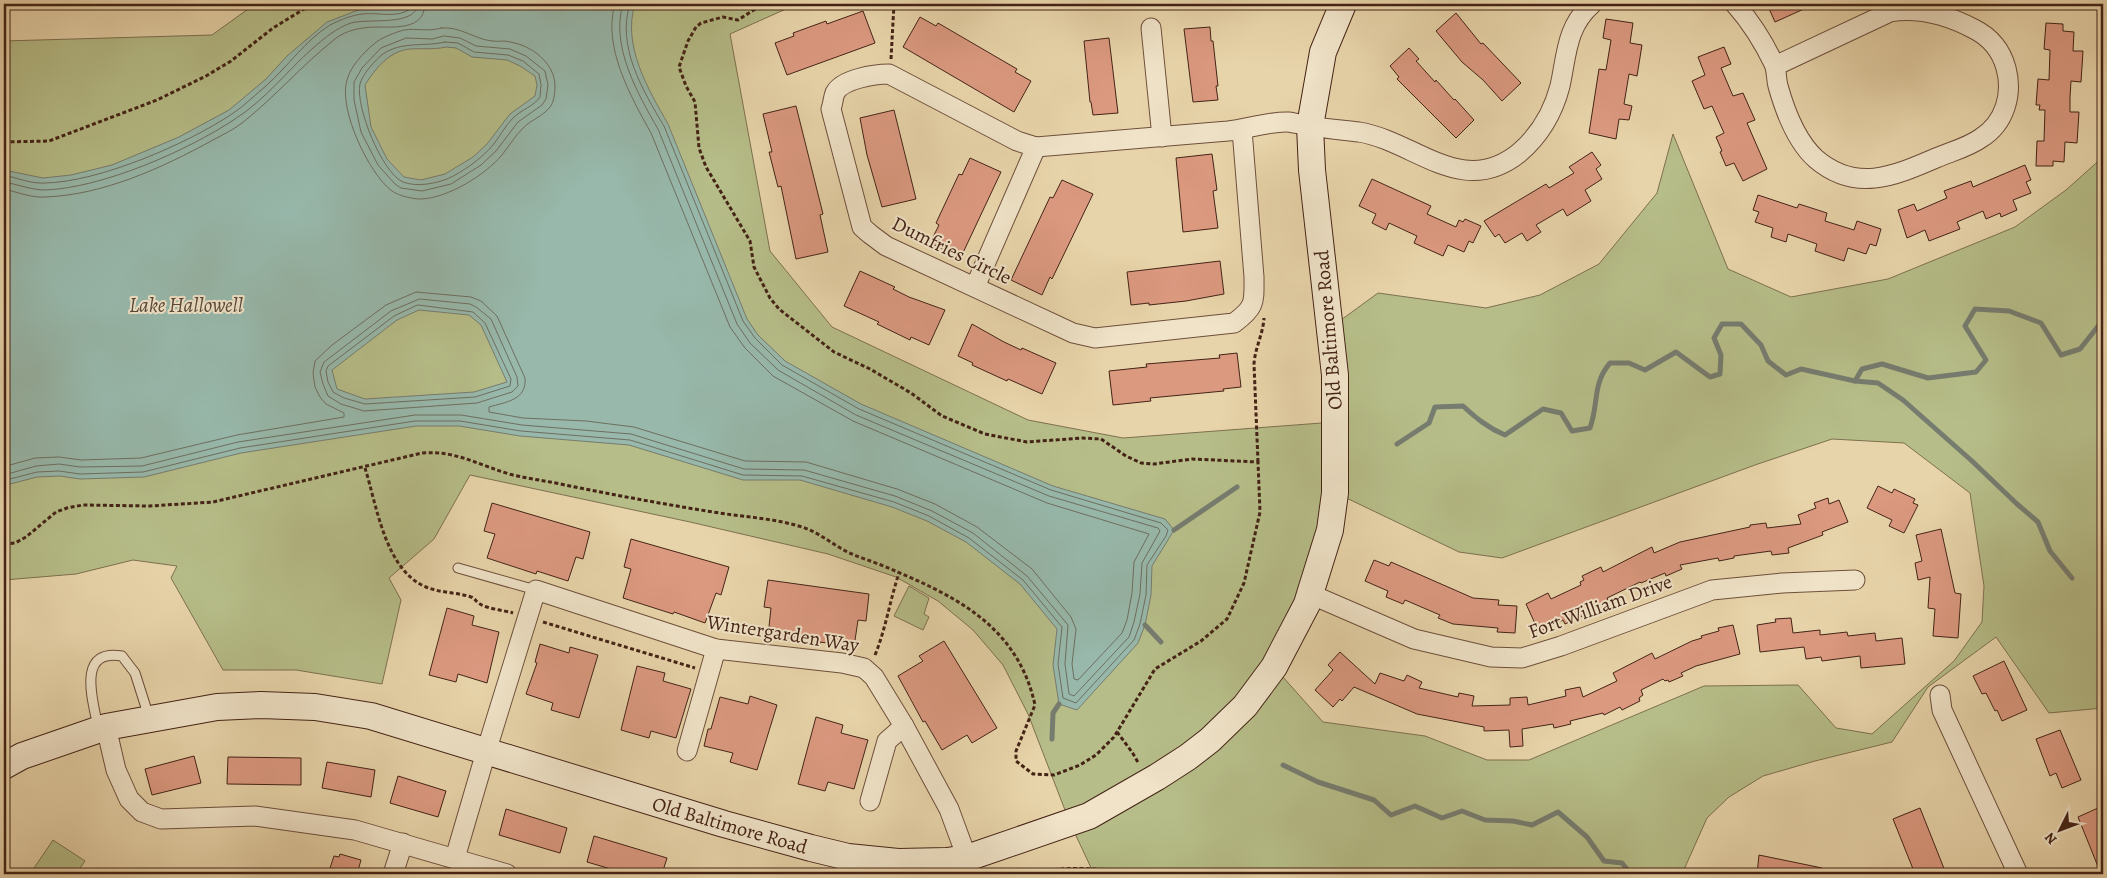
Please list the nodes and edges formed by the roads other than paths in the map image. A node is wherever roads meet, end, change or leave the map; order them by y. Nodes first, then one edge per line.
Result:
1 (1343, 4) edge
2 (1592, 4) edge
3 (1735, 4) edge
4 (1151, 28) dead end
5 (1775, 66) junction
6 (1310, 126) junction
7 (1242, 130) junction
8 (1162, 136) junction
9 (1036, 147) junction
10 (975, 287) junction
11 (458, 568) dead end
12 (1855, 580) dead end
13 (536, 590) junction
14 (1310, 594) junction
15 (716, 649) junction
16 (1940, 695) dead end
17 (150, 718) junction
18 (904, 726) junction
19 (102, 728) junction
20 (686, 751) dead end
21 (486, 752) junction
22 (4, 766) edge
23 (870, 801) dead end
24 (403, 843) junction
25 (455, 858) junction
26 (967, 858) junction
27 (394, 874) edge
28 (508, 874) edge
29 (2018, 874) edge

1 - 6 street, Old Baltimore Road
2 - 6 street
3 - 5 street
4 - 8 street
5 - 5 street
6 - 7 street
6 - 14 street, Old Baltimore Road
7 - 8 street
7 - 10 street, Dumfries Circle
8 - 9 street
9 - 10 street
9 - 10 street, Dumfries Circle
11 - 13 lane
12 - 14 street, Fort William Drive
13 - 15 street, Wintergarden Way
13 - 21 street
14 - 26 street, Old Baltimore Road
15 - 18 street, Wintergarden Way
15 - 20 street
16 - 29 street
17 - 19 street, Old Baltimore Road
17 - 19 lane
17 - 21 street, Old Baltimore Road
18 - 23 street
18 - 26 street, Wintergarden Way
19 - 22 street, Old Baltimore Road
19 - 24 street
21 - 25 street
21 - 26 street, Old Baltimore Road
24 - 25 street
24 - 27 street
25 - 28 street

